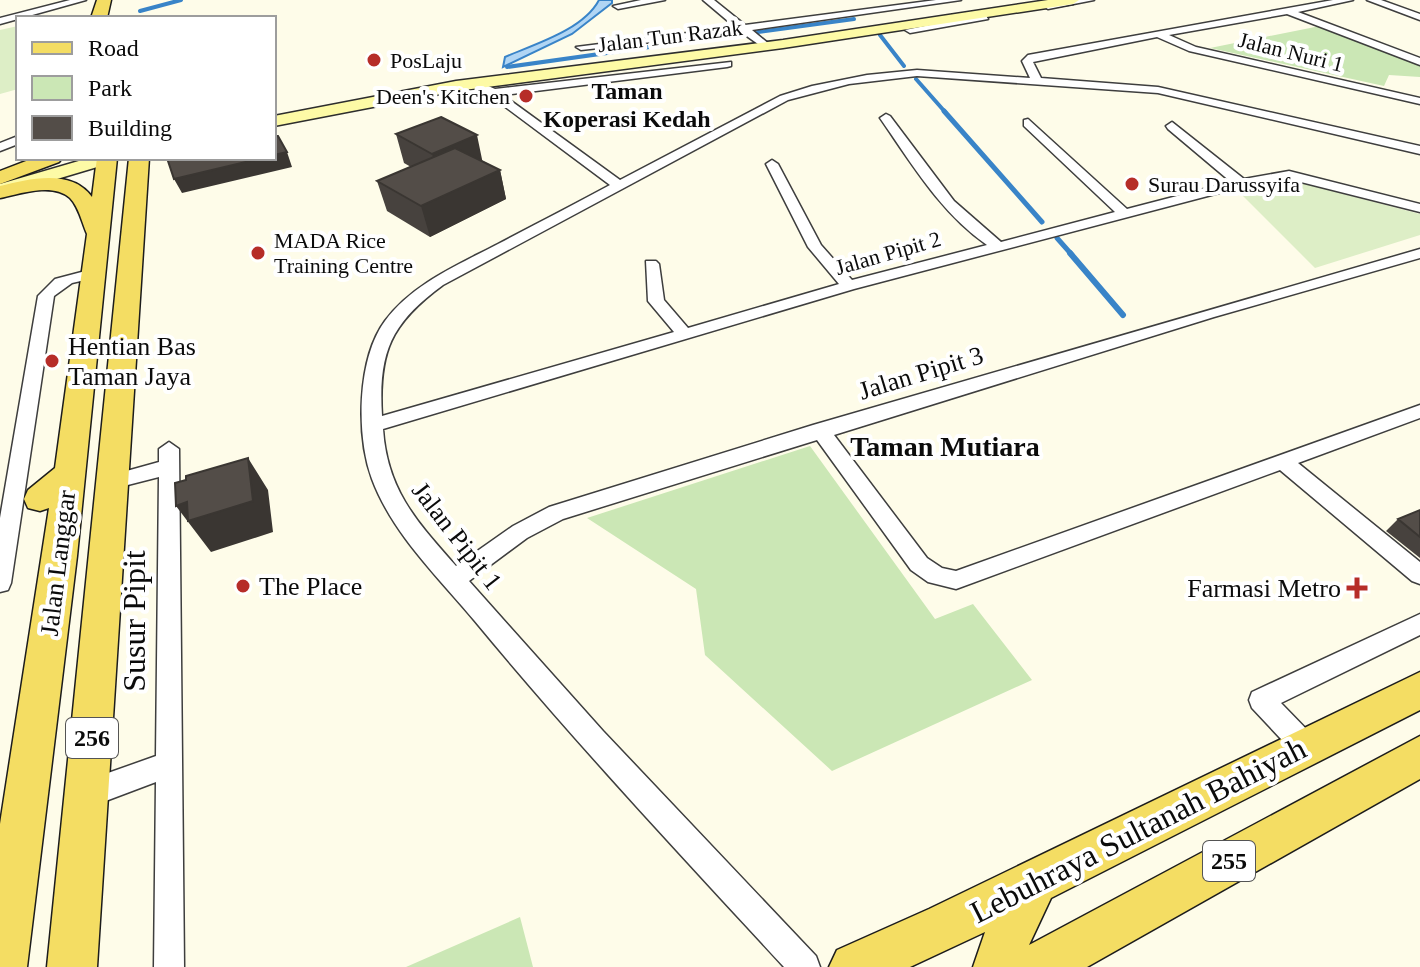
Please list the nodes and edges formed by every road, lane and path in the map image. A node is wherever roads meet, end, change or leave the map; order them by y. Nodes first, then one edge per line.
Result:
1 (48, 0) edge
2 (81, 0) edge
3 (660, 0) edge
4 (708, 0) edge
5 (956, 0) edge
6 (1037, 0) edge
7 (1073, 0) edge
8 (1089, 0) edge
9 (1348, 0) edge
10 (1372, 0) edge
11 (618, 6) dead end
12 (1288, 11) junction
13 (0, 13) edge
14 (19, 16) edge
15 (1420, 17) edge
16 (917, 27) junction
17 (743, 29) junction
18 (1155, 33) junction
19 (762, 44) junction
20 (581, 47) dead end
21 (1420, 62) edge
22 (1037, 81) junction
23 (486, 88) junction
24 (1420, 101) edge
25 (276, 114) edge
26 (886, 118) dead end
27 (276, 121) edge
28 (1028, 123) dead end
29 (1172, 126) dead end
30 (1420, 150) edge
31 (47, 160) edge
32 (68, 160) edge
33 (101, 160) edge
34 (107, 160) edge
35 (139, 160) edge
36 (772, 164) dead end
37 (0, 179) edge
38 (1241, 183) junction
39 (619, 185) junction
40 (0, 191) edge
41 (1420, 208) edge
42 (1123, 212) junction
43 (98, 234) junction
44 (996, 245) junction
45 (1420, 253) edge
46 (651, 264) dead end
47 (93, 274) junction
48 (849, 286) junction
49 (684, 333) junction
50 (1420, 411) edge
51 (373, 425) junction
52 (820, 430) junction
53 (1281, 460) junction
54 (112, 472) junction
55 (38, 496) edge
56 (1420, 575) edge
57 (455, 579) junction
58 (0, 583) edge
59 (1420, 624) edge
60 (1420, 690) edge
61 (1305, 746) junction
62 (1420, 756) edge
63 (167, 765) junction
64 (87, 794) junction
65 (1036, 879) junction
66 (2, 967) edge
67 (72, 967) edge
68 (169, 967) edge
69 (805, 967) edge
70 (862, 967) edge
71 (998, 967) edge
72 (1039, 967) edge

1 - 13 street
2 - 14 street
3 - 11 street
4 - 17 street
5 - 17 street
6 - 19 main road, Jalan Tun Razak
7 - 16 main road, Jalan Tun Razak
8 - 16 street
9 - 12 street
10 - 15 street
12 - 18 street
12 - 21 street
16 - 19 main road, Jalan Tun Razak
17 - 19 street
17 - 20 street
18 - 22 street
18 - 24 street, Jalan Nuri 1
19 - 23 main road, Jalan Tun Razak
19 - 25 main road, Jalan Tun Razak
22 - 30 street, Jalan Pipit 1
22 - 39 street, Jalan Pipit 1
23 - 27 main road, Jalan Tun Razak
23 - 39 street
26 - 44 street
28 - 42 street
29 - 38 street
31 - 37 main road
32 - 37 main road
33 - 40 main road
34 - 43 main road, Jalan Langgar / 256
35 - 54 main road, Jalan Langgar / 256
36 - 48 street
38 - 41 street, Jalan Pipit 2
38 - 42 street, Jalan Pipit 2
39 - 51 street, Jalan Pipit 1
40 - 43 main road
42 - 44 street, Jalan Pipit 2
43 - 47 main road, Jalan Langgar / 256
44 - 48 street, Jalan Pipit 2
45 - 52 street, Jalan Pipit 3
46 - 49 street
47 - 55 main road, Jalan Langgar / 256
47 - 55 street
48 - 49 street, Jalan Pipit 2
49 - 51 street, Jalan Pipit 2
50 - 53 street
51 - 57 street, Jalan Pipit 1
52 - 53 street
52 - 57 street, Jalan Pipit 3
53 - 56 street
54 - 55 main road
54 - 63 street, Susur Pipit
54 - 64 main road, Jalan Langgar / 256
55 - 58 street
55 - 66 main road, Jalan Langgar / 256
57 - 69 street, Jalan Pipit 1
59 - 61 street
60 - 61 main road, Lebuhraya Sultanah Bahiyah
61 - 65 main road, Lebuhraya Sultanah Bahiyah
62 - 72 main road, 255
63 - 64 street
63 - 68 street, Susur Pipit
64 - 67 main road, Jalan Langgar / 256
65 - 70 main road, Lebuhraya Sultanah Bahiyah
65 - 71 main road

